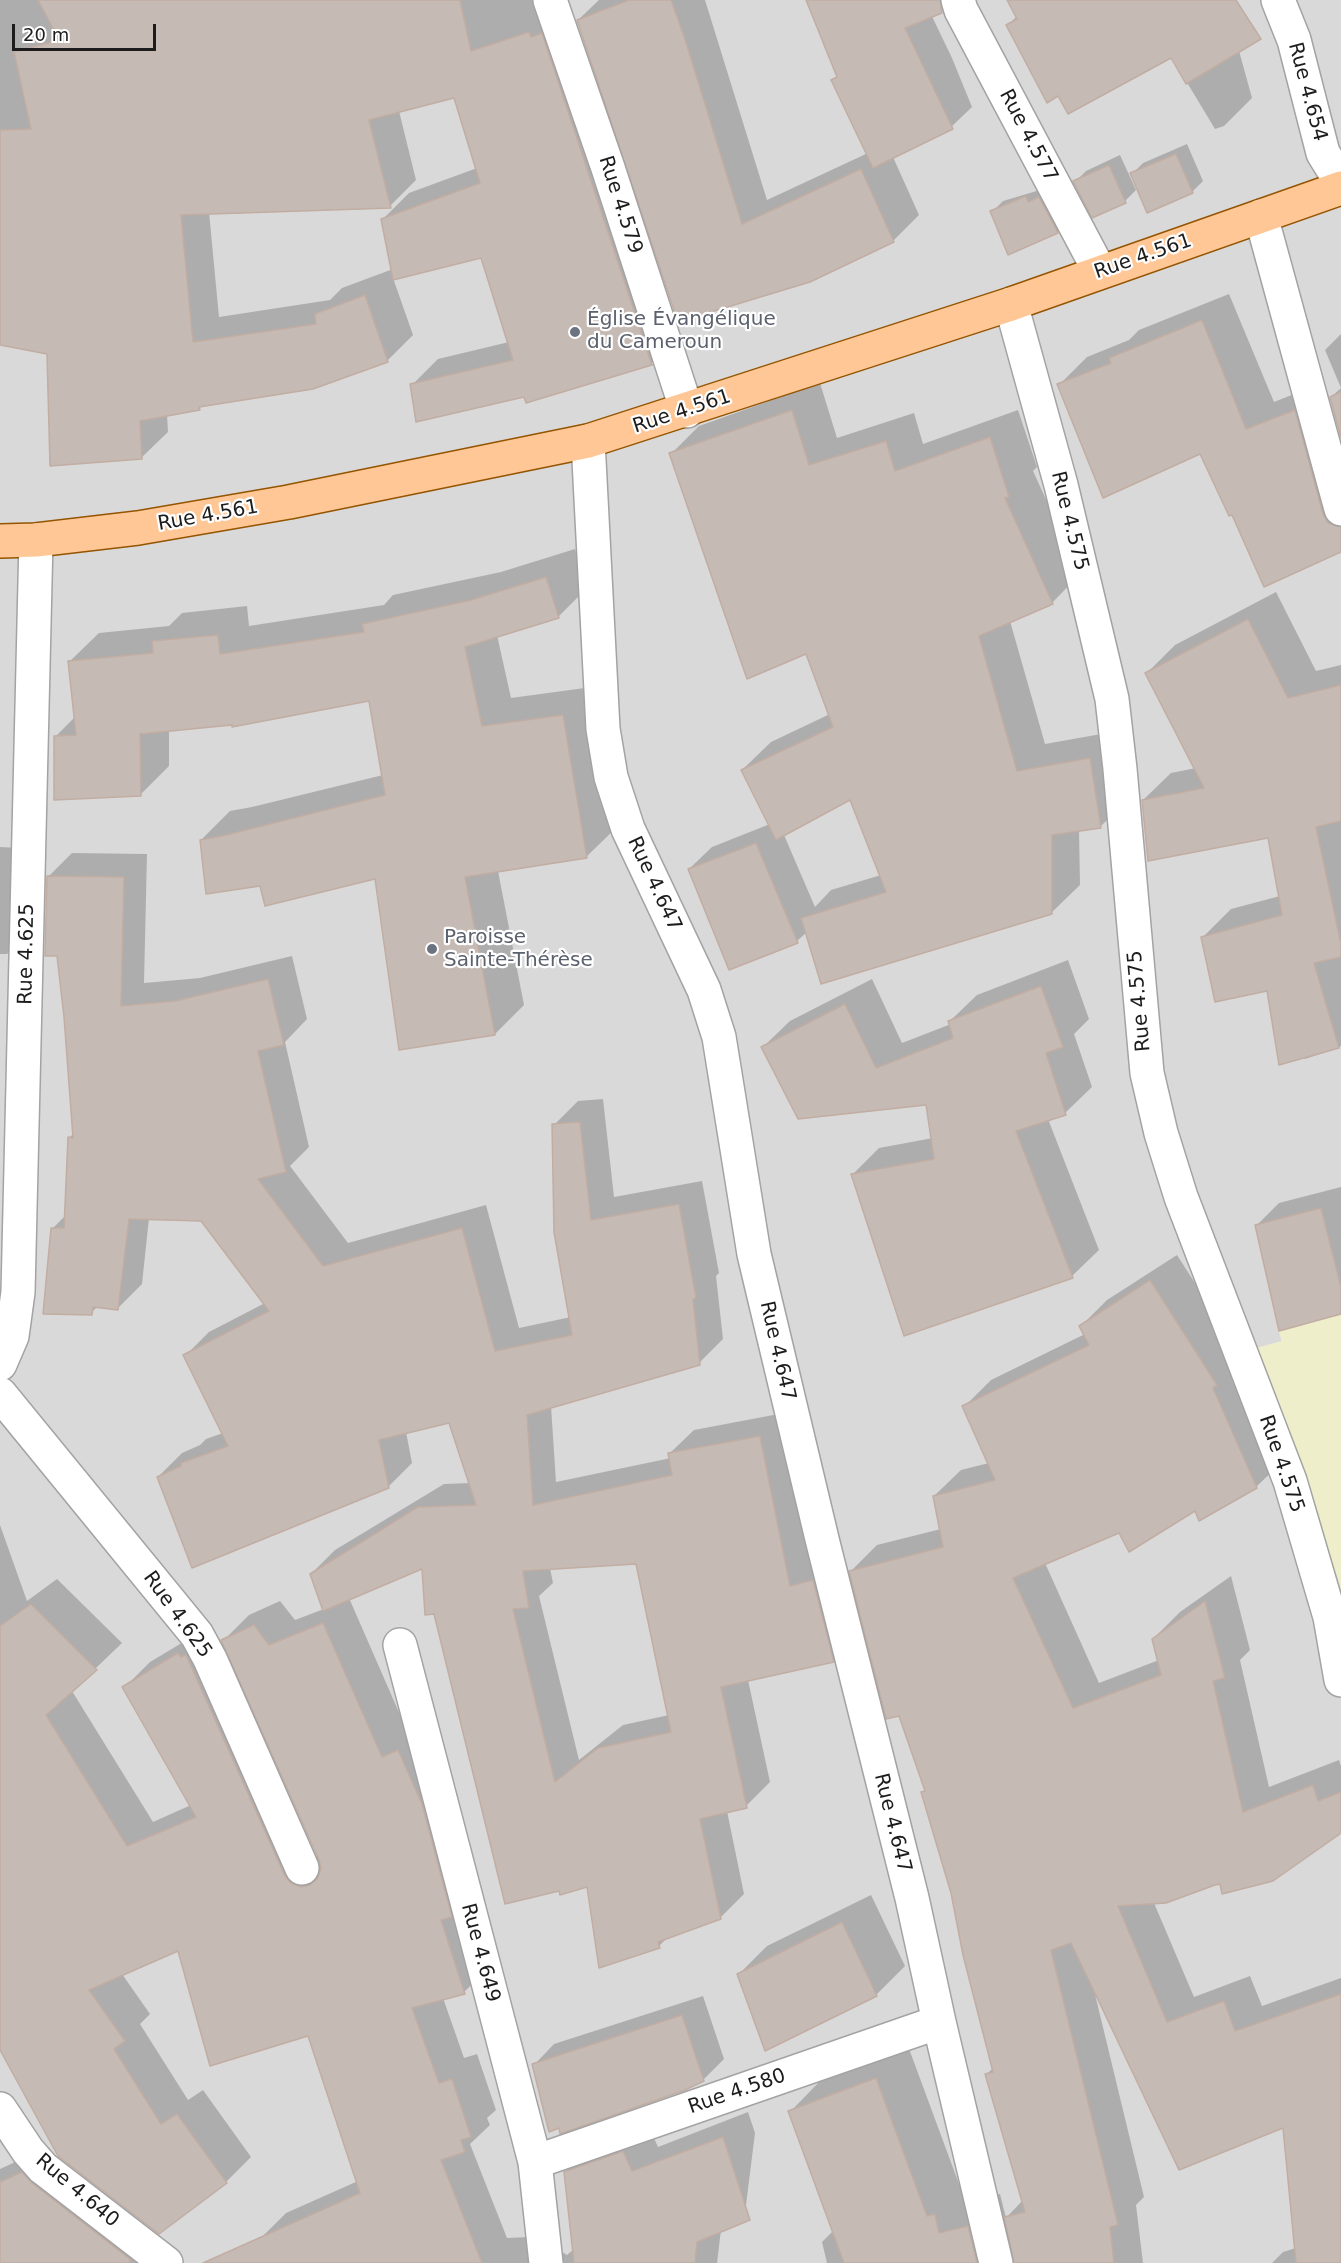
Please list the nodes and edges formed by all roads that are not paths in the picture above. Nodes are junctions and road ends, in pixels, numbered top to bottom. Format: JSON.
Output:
{"nodes":[{"id":1,"x":550,"y":0,"type":"edge"},
{"id":2,"x":958,"y":0,"type":"edge"},
{"id":3,"x":1278,"y":0,"type":"edge"},
{"id":4,"x":1341,"y":182,"type":"edge"},
{"id":5,"x":1341,"y":188,"type":"edge"},
{"id":6,"x":1261,"y":216,"type":"junction"},
{"id":7,"x":1100,"y":272,"type":"junction"},
{"id":8,"x":1011,"y":304,"type":"junction"},
{"id":9,"x":687,"y":411,"type":"junction"},
{"id":10,"x":588,"y":441,"type":"junction"},
{"id":11,"x":1341,"y":509,"type":"edge"},
{"id":12,"x":36,"y":540,"type":"junction"},
{"id":13,"x":0,"y":541,"type":"edge"},
{"id":14,"x":0,"y":1364,"type":"edge"},
{"id":15,"x":0,"y":1394,"type":"edge"},
{"id":16,"x":400,"y":1645,"type":"dead end"},
{"id":17,"x":1341,"y":1680,"type":"edge"},
{"id":18,"x":302,"y":1868,"type":"dead end"},
{"id":19,"x":939,"y":2022,"type":"junction"},
{"id":20,"x":0,"y":2109,"type":"edge"},
{"id":21,"x":535,"y":2162,"type":"junction"},
{"id":22,"x":166,"y":2263,"type":"edge"},
{"id":23,"x":546,"y":2263,"type":"edge"},
{"id":24,"x":996,"y":2263,"type":"edge"}],
"edges":[{"from":1,"to":9,"type":"street","name":"Rue 4.579"},
{"from":2,"to":7,"type":"street","name":"Rue 4.577"},
{"from":3,"to":4,"type":"street","name":"Rue 4.654"},
{"from":5,"to":6,"type":"main road","name":"Rue 4.561"},
{"from":6,"to":7,"type":"main road","name":"Rue 4.561"},
{"from":6,"to":11,"type":"street"},
{"from":7,"to":8,"type":"main road","name":"Rue 4.561"},
{"from":8,"to":9,"type":"main road","name":"Rue 4.561"},
{"from":8,"to":17,"type":"street","name":"Rue 4.575"},
{"from":9,"to":10,"type":"main road","name":"Rue 4.561"},
{"from":10,"to":12,"type":"main road","name":"Rue 4.561"},
{"from":10,"to":19,"type":"street","name":"Rue 4.647"},
{"from":12,"to":13,"type":"main road","name":"Rue 4.561"},
{"from":12,"to":14,"type":"street","name":"Rue 4.625"},
{"from":15,"to":18,"type":"street","name":"Rue 4.625"},
{"from":16,"to":21,"type":"street","name":"Rue 4.649"},
{"from":19,"to":21,"type":"street","name":"Rue 4.580"},
{"from":19,"to":24,"type":"street","name":"Rue 4.647"},
{"from":20,"to":22,"type":"street","name":"Rue 4.640"},
{"from":21,"to":23,"type":"street","name":"Rue 4.649"}]}
